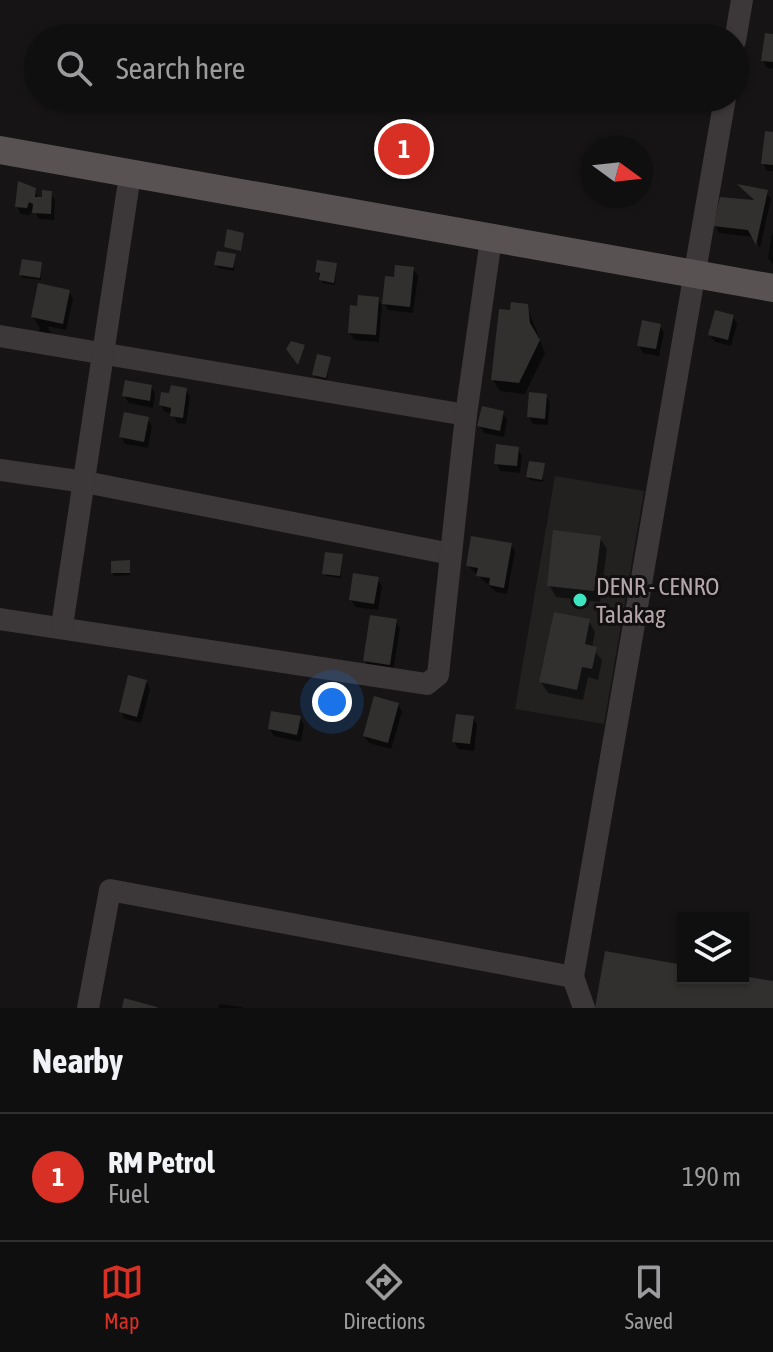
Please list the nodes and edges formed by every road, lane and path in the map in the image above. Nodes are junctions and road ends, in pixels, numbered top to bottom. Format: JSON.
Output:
{"nodes":[{"id":1,"x":742,"y":0,"type":"edge"},
{"id":2,"x":738,"y":24,"type":"edge"},
{"id":3,"x":723,"y":112,"type":"edge"},
{"id":4,"x":0,"y":150,"type":"edge"},
{"id":5,"x":130,"y":175,"type":"junction"},
{"id":6,"x":491,"y":239,"type":"junction"},
{"id":7,"x":696,"y":273,"type":"junction"},
{"id":8,"x":773,"y":288,"type":"edge"},
{"id":9,"x":0,"y":336,"type":"edge"},
{"id":10,"x":103,"y":354,"type":"junction"},
{"id":11,"x":466,"y":415,"type":"junction"},
{"id":12,"x":0,"y":470,"type":"edge"},
{"id":13,"x":85,"y":482,"type":"junction"},
{"id":14,"x":451,"y":554,"type":"junction"},
{"id":15,"x":0,"y":619,"type":"edge"},
{"id":16,"x":62,"y":626,"type":"junction"},
{"id":17,"x":573,"y":977,"type":"junction"},
{"id":18,"x":88,"y":1008,"type":"edge"},
{"id":19,"x":584,"y":1008,"type":"edge"}],
"edges":[{"from":1,"to":2,"type":"street"},
{"from":3,"to":7,"type":"street"},
{"from":4,"to":5,"type":"main road"},
{"from":5,"to":6,"type":"main road"},
{"from":5,"to":10,"type":"street"},
{"from":6,"to":7,"type":"main road"},
{"from":6,"to":11,"type":"street"},
{"from":7,"to":8,"type":"main road"},
{"from":7,"to":17,"type":"street"},
{"from":9,"to":10,"type":"street"},
{"from":10,"to":11,"type":"street"},
{"from":10,"to":13,"type":"street"},
{"from":11,"to":14,"type":"street"},
{"from":12,"to":13,"type":"street"},
{"from":13,"to":14,"type":"street"},
{"from":13,"to":16,"type":"street"},
{"from":14,"to":16,"type":"street"},
{"from":15,"to":16,"type":"street"},
{"from":17,"to":18,"type":"street"},
{"from":17,"to":19,"type":"street"}]}
